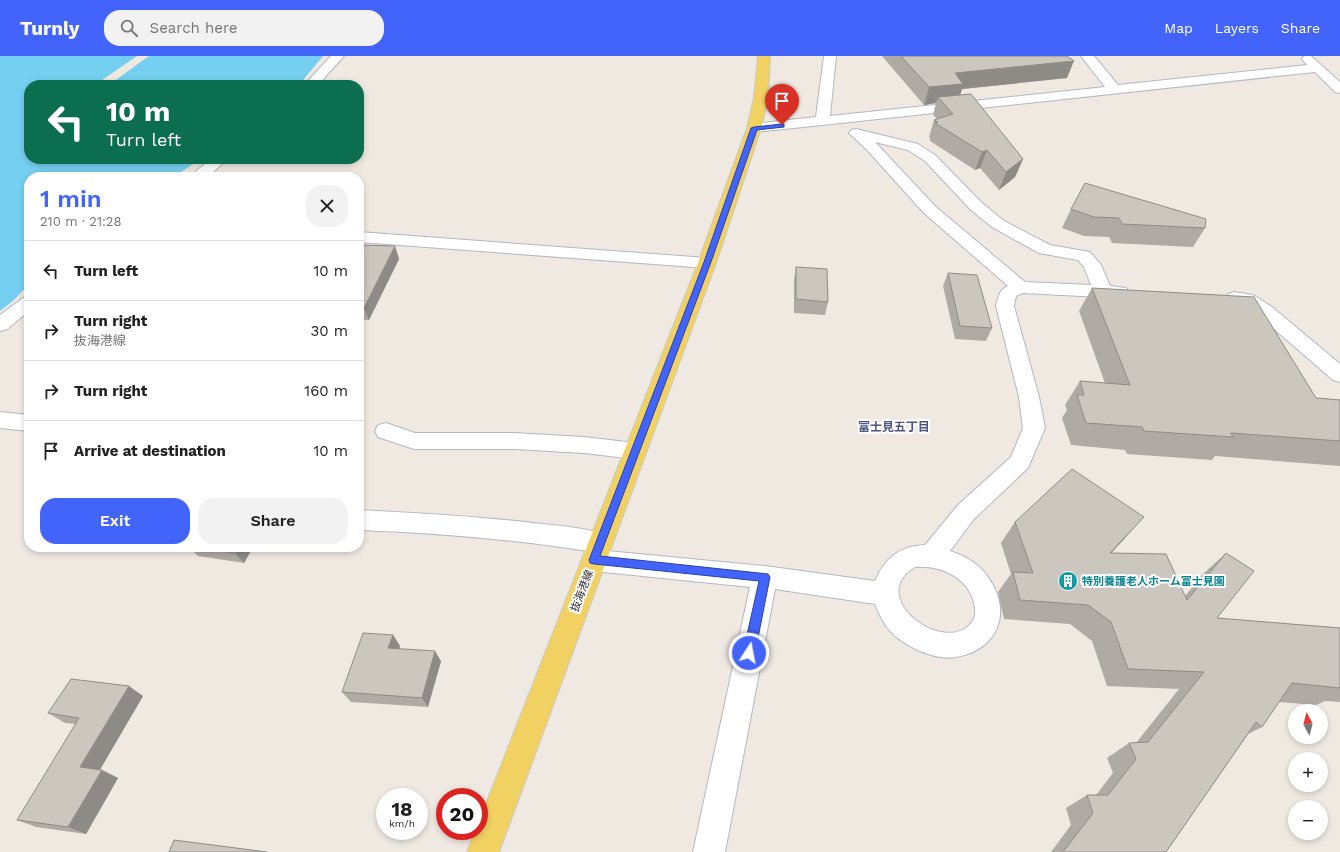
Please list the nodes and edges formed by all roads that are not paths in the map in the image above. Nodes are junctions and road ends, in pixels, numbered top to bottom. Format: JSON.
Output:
{"nodes":[{"id":1,"x":338,"y":56,"type":"edge"},
{"id":2,"x":764,"y":56,"type":"edge"},
{"id":3,"x":830,"y":56,"type":"edge"},
{"id":4,"x":1087,"y":56,"type":"edge"},
{"id":5,"x":1304,"y":56,"type":"edge"},
{"id":6,"x":1318,"y":68,"type":"junction"},
{"id":7,"x":316,"y":80,"type":"edge"},
{"id":8,"x":1340,"y":89,"type":"edge"},
{"id":9,"x":1115,"y":90,"type":"junction"},
{"id":10,"x":840,"y":119,"type":"junction"},
{"id":11,"x":822,"y":121,"type":"junction"},
{"id":12,"x":754,"y":128,"type":"junction"},
{"id":13,"x":856,"y":133,"type":"junction"},
{"id":14,"x":214,"y":164,"type":"edge"},
{"id":15,"x":204,"y":172,"type":"edge"},
{"id":16,"x":364,"y":237,"type":"edge"},
{"id":17,"x":707,"y":262,"type":"junction"},
{"id":18,"x":1020,"y":287,"type":"junction"},
{"id":19,"x":1104,"y":291,"type":"junction"},
{"id":20,"x":1135,"y":292,"type":"edge"},
{"id":21,"x":1215,"y":297,"type":"edge"},
{"id":22,"x":24,"y":306,"type":"edge"},
{"id":23,"x":0,"y":325,"type":"edge"},
{"id":24,"x":1340,"y":375,"type":"edge"},
{"id":25,"x":0,"y":420,"type":"edge"},
{"id":26,"x":24,"y":422,"type":"edge"},
{"id":27,"x":386,"y":431,"type":"dead end"},
{"id":28,"x":636,"y":451,"type":"junction"},
{"id":29,"x":364,"y":520,"type":"edge"},
{"id":30,"x":597,"y":552,"type":"junction"},
{"id":31,"x":931,"y":556,"type":"junction"},
{"id":32,"x":764,"y":577,"type":"junction"},
{"id":33,"x":886,"y":594,"type":"junction"},
{"id":34,"x":483,"y":852,"type":"edge"},
{"id":35,"x":709,"y":852,"type":"edge"}],
"edges":[{"from":1,"to":7,"type":"street"},
{"from":2,"to":12,"type":"main road","name":"抜海港線"},
{"from":3,"to":11,"type":"street"},
{"from":4,"to":9,"type":"street"},
{"from":5,"to":6,"type":"street"},
{"from":6,"to":8,"type":"street"},
{"from":6,"to":9,"type":"street"},
{"from":9,"to":10,"type":"street"},
{"from":10,"to":11,"type":"street"},
{"from":10,"to":13,"type":"street"},
{"from":11,"to":12,"type":"street"},
{"from":12,"to":17,"type":"main road","name":"抜海港線"},
{"from":13,"to":18,"type":"street"},
{"from":13,"to":19,"type":"street"},
{"from":14,"to":15,"type":"street"},
{"from":16,"to":17,"type":"street"},
{"from":17,"to":28,"type":"main road","name":"抜海港線"},
{"from":18,"to":19,"type":"street"},
{"from":18,"to":31,"type":"street"},
{"from":19,"to":20,"type":"street"},
{"from":21,"to":24,"type":"street"},
{"from":22,"to":23,"type":"street"},
{"from":25,"to":26,"type":"street"},
{"from":27,"to":28,"type":"street"},
{"from":28,"to":30,"type":"main road","name":"抜海港線"},
{"from":29,"to":30,"type":"street"},
{"from":30,"to":32,"type":"street"},
{"from":30,"to":34,"type":"main road","name":"抜海港線"},
{"from":31,"to":33,"type":"street"},
{"from":31,"to":33,"type":"street"},
{"from":32,"to":33,"type":"street"},
{"from":32,"to":35,"type":"street"}]}
